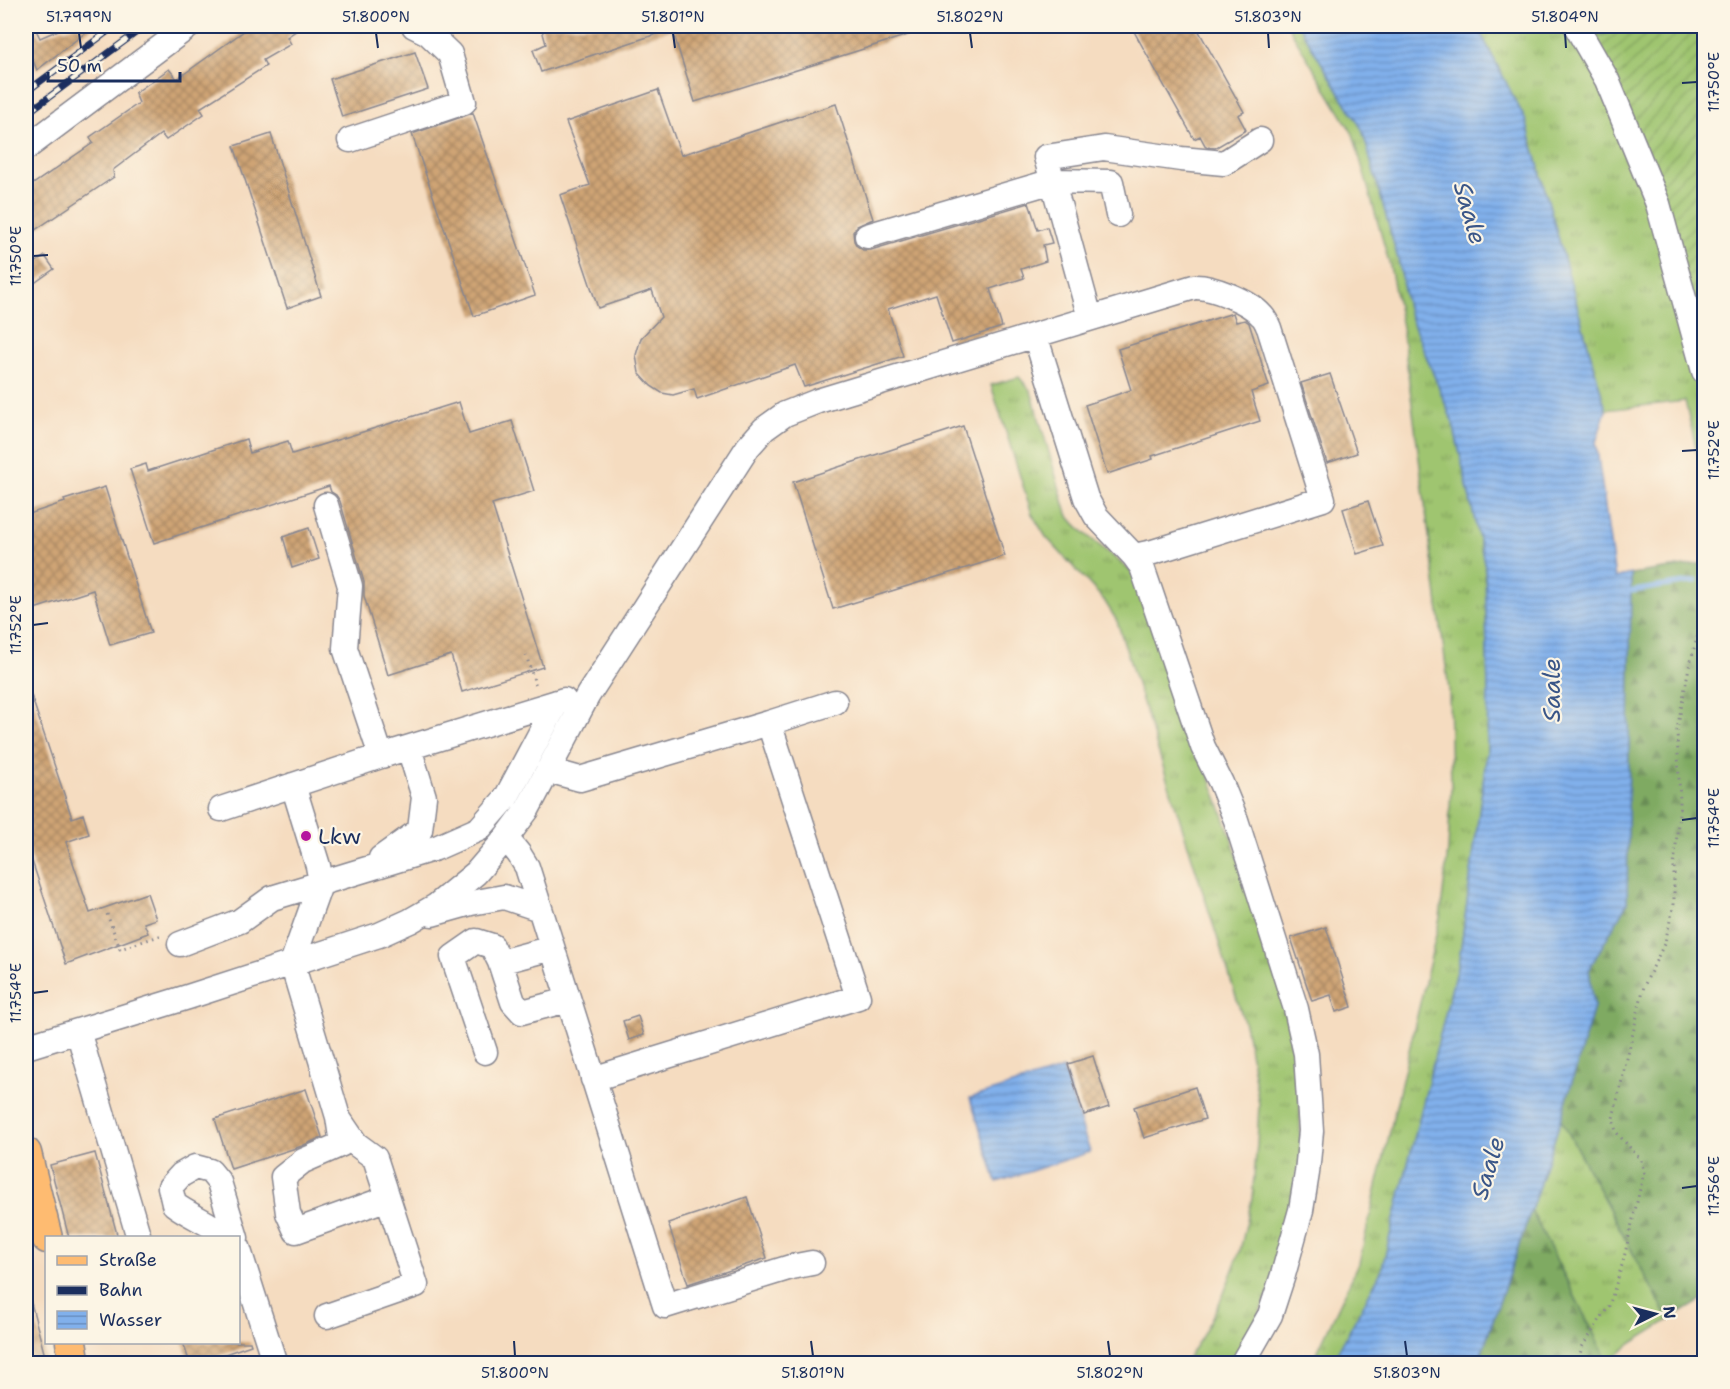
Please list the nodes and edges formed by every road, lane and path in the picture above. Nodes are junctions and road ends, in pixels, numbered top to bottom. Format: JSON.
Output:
{"nodes":[{"id":1,"x":189,"y":26,"type":"edge"},
{"id":2,"x":414,"y":26,"type":"edge"},
{"id":3,"x":1575,"y":26,"type":"edge"},
{"id":4,"x":350,"y":140,"type":"dead end"},
{"id":5,"x":1260,"y":140,"type":"dead end"},
{"id":6,"x":26,"y":148,"type":"edge"},
{"id":7,"x":1053,"y":181,"type":"junction"},
{"id":8,"x":1118,"y":214,"type":"dead end"},
{"id":9,"x":867,"y":236,"type":"dead end"},
{"id":10,"x":1090,"y":318,"type":"junction"},
{"id":11,"x":1035,"y":335,"type":"junction"},
{"id":12,"x":1704,"y":371,"type":"edge"},
{"id":13,"x":326,"y":505,"type":"dead end"},
{"id":14,"x":1134,"y":556,"type":"junction"},
{"id":15,"x":1704,"y":613,"type":"edge"},
{"id":16,"x":526,"y":655,"type":"dead end"},
{"id":17,"x":588,"y":695,"type":"junction"},
{"id":18,"x":835,"y":702,"type":"dead end"},
{"id":19,"x":549,"y":704,"type":"junction"},
{"id":20,"x":769,"y":723,"type":"junction"},
{"id":21,"x":409,"y":748,"type":"junction"},
{"id":22,"x":381,"y":756,"type":"junction"},
{"id":23,"x":548,"y":770,"type":"junction"},
{"id":24,"x":293,"y":785,"type":"junction"},
{"id":25,"x":221,"y":809,"type":"dead end"},
{"id":26,"x":507,"y":838,"type":"junction"},
{"id":27,"x":362,"y":872,"type":"junction"},
{"id":28,"x":321,"y":882,"type":"junction"},
{"id":29,"x":540,"y":909,"type":"junction"},
{"id":30,"x":107,"y":914,"type":"dead end"},
{"id":31,"x":410,"y":921,"type":"junction"},
{"id":32,"x":172,"y":939,"type":"joint"},
{"id":33,"x":552,"y":948,"type":"junction"},
{"id":34,"x":500,"y":962,"type":"junction"},
{"id":35,"x":292,"y":963,"type":"junction"},
{"id":36,"x":568,"y":1000,"type":"junction"},
{"id":37,"x":78,"y":1031,"type":"junction"},
{"id":38,"x":26,"y":1047,"type":"edge"},
{"id":39,"x":485,"y":1052,"type":"dead end"},
{"id":40,"x":593,"y":1078,"type":"junction"},
{"id":41,"x":338,"y":1117,"type":"junction"},
{"id":42,"x":26,"y":1154,"type":"edge"},
{"id":43,"x":388,"y":1198,"type":"junction"},
{"id":44,"x":46,"y":1236,"type":"edge"},
{"id":45,"x":139,"y":1236,"type":"edge"},
{"id":46,"x":225,"y":1236,"type":"edge"},
{"id":47,"x":235,"y":1236,"type":"edge"},
{"id":48,"x":240,"y":1250,"type":"edge"},
{"id":49,"x":812,"y":1263,"type":"dead end"},
{"id":50,"x":327,"y":1316,"type":"dead end"},
{"id":51,"x":71,"y":1344,"type":"edge"},
{"id":52,"x":75,"y":1364,"type":"edge"},
{"id":53,"x":275,"y":1364,"type":"edge"},
{"id":54,"x":1242,"y":1364,"type":"edge"},
{"id":55,"x":1577,"y":1364,"type":"edge"}],
"edges":[{"from":1,"to":6,"type":"street"},
{"from":2,"to":4,"type":"street"},
{"from":3,"to":12,"type":"street"},
{"from":5,"to":7,"type":"street"},
{"from":7,"to":8,"type":"street"},
{"from":7,"to":9,"type":"street"},
{"from":7,"to":10,"type":"street"},
{"from":10,"to":11,"type":"street"},
{"from":10,"to":14,"type":"street"},
{"from":11,"to":14,"type":"street"},
{"from":11,"to":17,"type":"street"},
{"from":13,"to":22,"type":"street"},
{"from":14,"to":54,"type":"street"},
{"from":15,"to":55,"type":"path"},
{"from":16,"to":19,"type":"path"},
{"from":17,"to":19,"type":"street"},
{"from":17,"to":23,"type":"street"},
{"from":18,"to":20,"type":"street"},
{"from":19,"to":21,"type":"street"},
{"from":19,"to":27,"type":"street"},
{"from":20,"to":23,"type":"street"},
{"from":20,"to":40,"type":"street"},
{"from":21,"to":22,"type":"street"},
{"from":21,"to":27,"type":"street"},
{"from":22,"to":24,"type":"street"},
{"from":23,"to":26,"type":"street"},
{"from":24,"to":25,"type":"street"},
{"from":24,"to":28,"type":"street"},
{"from":26,"to":29,"type":"street"},
{"from":26,"to":31,"type":"street"},
{"from":27,"to":28,"type":"street"},
{"from":28,"to":32,"type":"street"},
{"from":28,"to":35,"type":"street"},
{"from":29,"to":31,"type":"street"},
{"from":29,"to":33,"type":"street"},
{"from":30,"to":32,"type":"path"},
{"from":31,"to":35,"type":"street"},
{"from":33,"to":34,"type":"street"},
{"from":33,"to":36,"type":"street"},
{"from":34,"to":36,"type":"street"},
{"from":34,"to":39,"type":"street"},
{"from":35,"to":37,"type":"street"},
{"from":35,"to":41,"type":"street"},
{"from":36,"to":40,"type":"street"},
{"from":37,"to":38,"type":"street"},
{"from":37,"to":45,"type":"street"},
{"from":40,"to":49,"type":"street"},
{"from":41,"to":43,"type":"street"},
{"from":41,"to":43,"type":"street"},
{"from":42,"to":44,"type":"main road"},
{"from":43,"to":50,"type":"street"},
{"from":46,"to":47,"type":"street"},
{"from":48,"to":53,"type":"street"},
{"from":51,"to":52,"type":"main road"}]}
